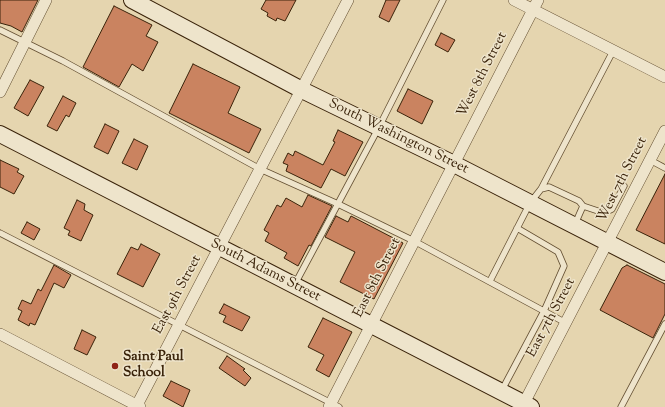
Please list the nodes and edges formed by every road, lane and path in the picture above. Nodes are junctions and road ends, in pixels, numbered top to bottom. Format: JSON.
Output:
{"nodes":[{"id":1,"x":46,"y":0,"type":"edge"},
{"id":2,"x":132,"y":0,"type":"edge"},
{"id":3,"x":348,"y":0,"type":"edge"},
{"id":4,"x":443,"y":0,"type":"edge"},
{"id":5,"x":514,"y":0,"type":"edge"},
{"id":6,"x":538,"y":0,"type":"edge"},
{"id":7,"x":533,"y":10,"type":"junction"},
{"id":8,"x":0,"y":30,"type":"edge"},
{"id":9,"x":25,"y":42,"type":"junction"},
{"id":10,"x":613,"y":51,"type":"junction"},
{"id":11,"x":665,"y":77,"type":"edge"},
{"id":12,"x":302,"y":90,"type":"junction"},
{"id":13,"x":0,"y":92,"type":"edge"},
{"id":14,"x":379,"y":127,"type":"junction"},
{"id":15,"x":665,"y":131,"type":"edge"},
{"id":16,"x":0,"y":134,"type":"edge"},
{"id":17,"x":650,"y":160,"type":"junction"},
{"id":18,"x":454,"y":164,"type":"junction"},
{"id":19,"x":665,"y":168,"type":"edge"},
{"id":20,"x":260,"y":170,"type":"junction"},
{"id":21,"x":624,"y":186,"type":"dead end"},
{"id":22,"x":541,"y":189,"type":"junction"},
{"id":23,"x":530,"y":203,"type":"junction"},
{"id":24,"x":338,"y":204,"type":"junction"},
{"id":25,"x":583,"y":206,"type":"junction"},
{"id":26,"x":574,"y":226,"type":"junction"},
{"id":27,"x":517,"y":228,"type":"junction"},
{"id":28,"x":0,"y":233,"type":"edge"},
{"id":29,"x":414,"y":240,"type":"junction"},
{"id":30,"x":608,"y":243,"type":"junction"},
{"id":31,"x":220,"y":248,"type":"junction"},
{"id":32,"x":665,"y":272,"type":"edge"},
{"id":33,"x":490,"y":282,"type":"junction"},
{"id":34,"x":294,"y":286,"type":"junction"},
{"id":35,"x":544,"y":311,"type":"junction"},
{"id":36,"x":566,"y":322,"type":"junction"},
{"id":37,"x":665,"y":324,"type":"edge"},
{"id":38,"x":371,"y":325,"type":"junction"},
{"id":39,"x":179,"y":326,"type":"junction"},
{"id":40,"x":0,"y":334,"type":"edge"},
{"id":41,"x":501,"y":392,"type":"junction"},
{"id":42,"x":333,"y":405,"type":"edge"},
{"id":43,"x":137,"y":406,"type":"edge"},
{"id":44,"x":526,"y":406,"type":"edge"},
{"id":45,"x":621,"y":407,"type":"edge"}],
"edges":[{"from":1,"to":9,"type":"street"},
{"from":2,"to":12,"type":"main road","name":"South Washington Street"},
{"from":3,"to":12,"type":"street","name":"East 9th Street"},
{"from":4,"to":14,"type":"lane"},
{"from":5,"to":7,"type":"street"},
{"from":6,"to":7,"type":"street","name":"West 8th Street"},
{"from":7,"to":10,"type":"street"},
{"from":7,"to":18,"type":"street","name":"West 8th Street"},
{"from":8,"to":9,"type":"lane"},
{"from":9,"to":13,"type":"street"},
{"from":9,"to":20,"type":"lane"},
{"from":10,"to":11,"type":"street"},
{"from":10,"to":22,"type":"lane"},
{"from":12,"to":14,"type":"main road","name":"South Washington Street"},
{"from":12,"to":20,"type":"street","name":"East 9th Street"},
{"from":14,"to":18,"type":"main road","name":"South Washington Street"},
{"from":14,"to":24,"type":"lane"},
{"from":15,"to":17,"type":"street","name":"West 7th Street"},
{"from":16,"to":31,"type":"main road","name":"South Adams Street"},
{"from":17,"to":19,"type":"lane"},
{"from":17,"to":30,"type":"street","name":"West 7th Street"},
{"from":18,"to":23,"type":"main road","name":"South Washington Street"},
{"from":18,"to":29,"type":"street","name":"East 8th Street"},
{"from":20,"to":24,"type":"lane"},
{"from":20,"to":31,"type":"street","name":"East 9th Street"},
{"from":21,"to":25,"type":"lane"},
{"from":22,"to":23,"type":"lane"},
{"from":22,"to":25,"type":"lane"},
{"from":23,"to":26,"type":"main road","name":"South Washington Street"},
{"from":23,"to":27,"type":"lane"},
{"from":24,"to":29,"type":"lane"},
{"from":24,"to":34,"type":"lane"},
{"from":25,"to":26,"type":"lane"},
{"from":26,"to":30,"type":"main road","name":"South Washington Street"},
{"from":27,"to":33,"type":"lane"},
{"from":27,"to":35,"type":"lane"},
{"from":28,"to":39,"type":"lane"},
{"from":29,"to":33,"type":"lane"},
{"from":29,"to":38,"type":"street","name":"East 8th Street"},
{"from":30,"to":32,"type":"main road","name":"South Washington Street"},
{"from":30,"to":36,"type":"street","name":"East 7th Street"},
{"from":31,"to":34,"type":"main road","name":"South Adams Street"},
{"from":31,"to":39,"type":"street","name":"East 9th Street"},
{"from":33,"to":35,"type":"lane"},
{"from":34,"to":38,"type":"main road","name":"South Adams Street"},
{"from":35,"to":36,"type":"lane"},
{"from":35,"to":41,"type":"lane"},
{"from":36,"to":44,"type":"street","name":"East 7th Street"},
{"from":37,"to":45,"type":"lane"},
{"from":38,"to":41,"type":"main road","name":"South Adams Street"},
{"from":38,"to":42,"type":"street","name":"East 8th Street"},
{"from":39,"to":42,"type":"lane"},
{"from":39,"to":43,"type":"street","name":"East 9th Street"},
{"from":40,"to":43,"type":"street"},
{"from":41,"to":44,"type":"main road","name":"South Adams Street"}]}
